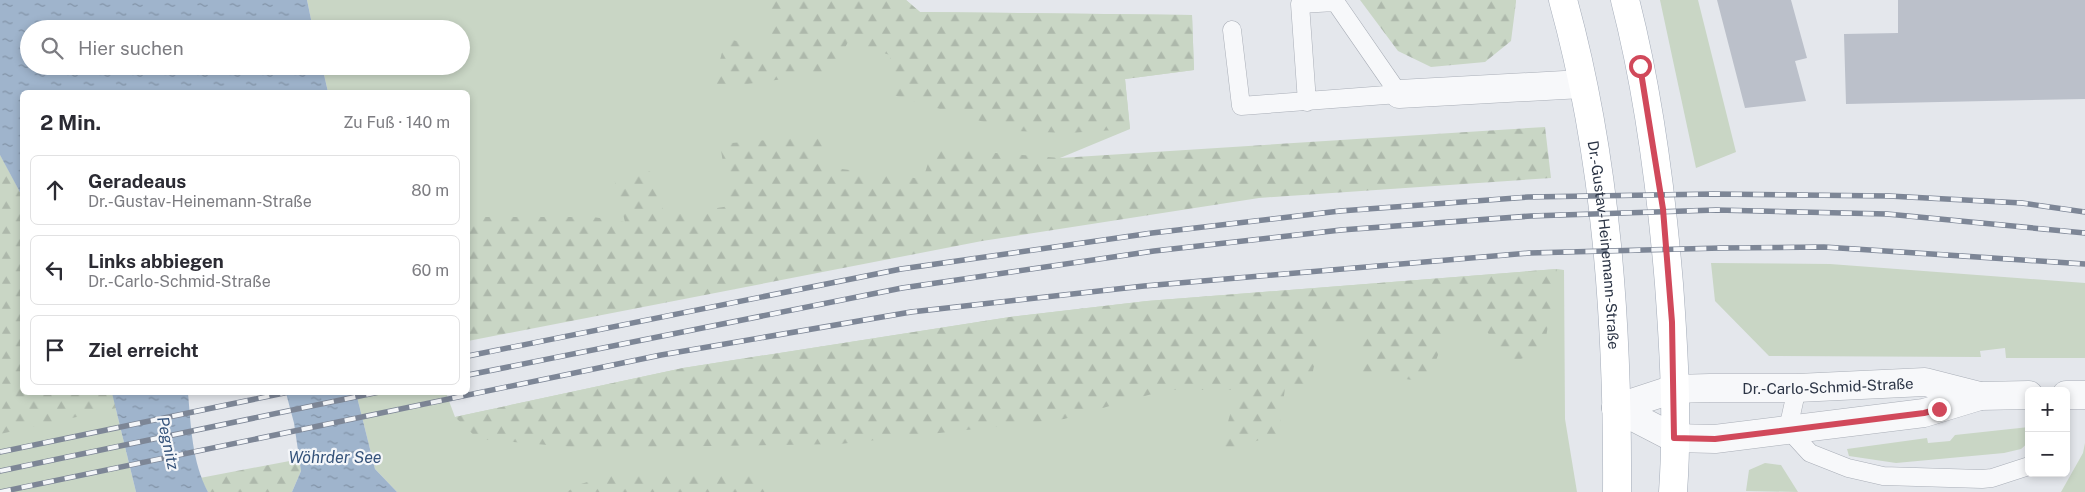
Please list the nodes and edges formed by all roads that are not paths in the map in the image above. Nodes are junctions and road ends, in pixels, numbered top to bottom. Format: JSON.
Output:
{"nodes":[{"id":1,"x":1563,"y":0,"type":"edge"},
{"id":2,"x":1625,"y":0,"type":"edge"},
{"id":3,"x":1335,"y":1,"type":"edge"},
{"id":4,"x":1232,"y":30,"type":"dead end"},
{"id":5,"x":1582,"y":84,"type":"junction"},
{"id":6,"x":1399,"y":94,"type":"junction"},
{"id":7,"x":1306,"y":102,"type":"junction"},
{"id":8,"x":1797,"y":388,"type":"junction"},
{"id":9,"x":1674,"y":389,"type":"junction"},
{"id":10,"x":2025,"y":395,"type":"edge"},
{"id":11,"x":2070,"y":395,"type":"edge"},
{"id":12,"x":2085,"y":395,"type":"edge"},
{"id":13,"x":1980,"y":396,"type":"junction"},
{"id":14,"x":1616,"y":408,"type":"junction"},
{"id":15,"x":1788,"y":429,"type":"junction"},
{"id":16,"x":1674,"y":438,"type":"junction"},
{"id":17,"x":2025,"y":467,"type":"edge"},
{"id":18,"x":1617,"y":492,"type":"edge"},
{"id":19,"x":1673,"y":492,"type":"edge"}],
"edges":[{"from":1,"to":5,"type":"main road","name":"Dr.-Gustav-Heinemann-Straße"},
{"from":2,"to":9,"type":"main road"},
{"from":3,"to":6,"type":"lane"},
{"from":3,"to":7,"type":"lane"},
{"from":4,"to":7,"type":"lane"},
{"from":5,"to":6,"type":"street"},
{"from":5,"to":14,"type":"main road","name":"Dr.-Gustav-Heinemann-Straße"},
{"from":6,"to":7,"type":"lane"},
{"from":8,"to":9,"type":"street","name":"Dr.-Carlo-Schmid-Straße"},
{"from":8,"to":13,"type":"street","name":"Dr.-Carlo-Schmid-Straße"},
{"from":8,"to":15,"type":"lane"},
{"from":9,"to":14,"type":"street","name":"Dr.-Carlo-Schmid-Straße"},
{"from":9,"to":16,"type":"main road"},
{"from":10,"to":13,"type":"street","name":"Dr.-Carlo-Schmid-Straße"},
{"from":11,"to":12,"type":"street"},
{"from":13,"to":15,"type":"street","name":"Dr.-Carlo-Schmid-Straße"},
{"from":14,"to":16,"type":"street","name":"Dr.-Carlo-Schmid-Straße"},
{"from":14,"to":18,"type":"main road","name":"Dr.-Gustav-Heinemann-Straße"},
{"from":15,"to":16,"type":"street","name":"Dr.-Carlo-Schmid-Straße"},
{"from":15,"to":17,"type":"lane"},
{"from":16,"to":19,"type":"main road"}]}
